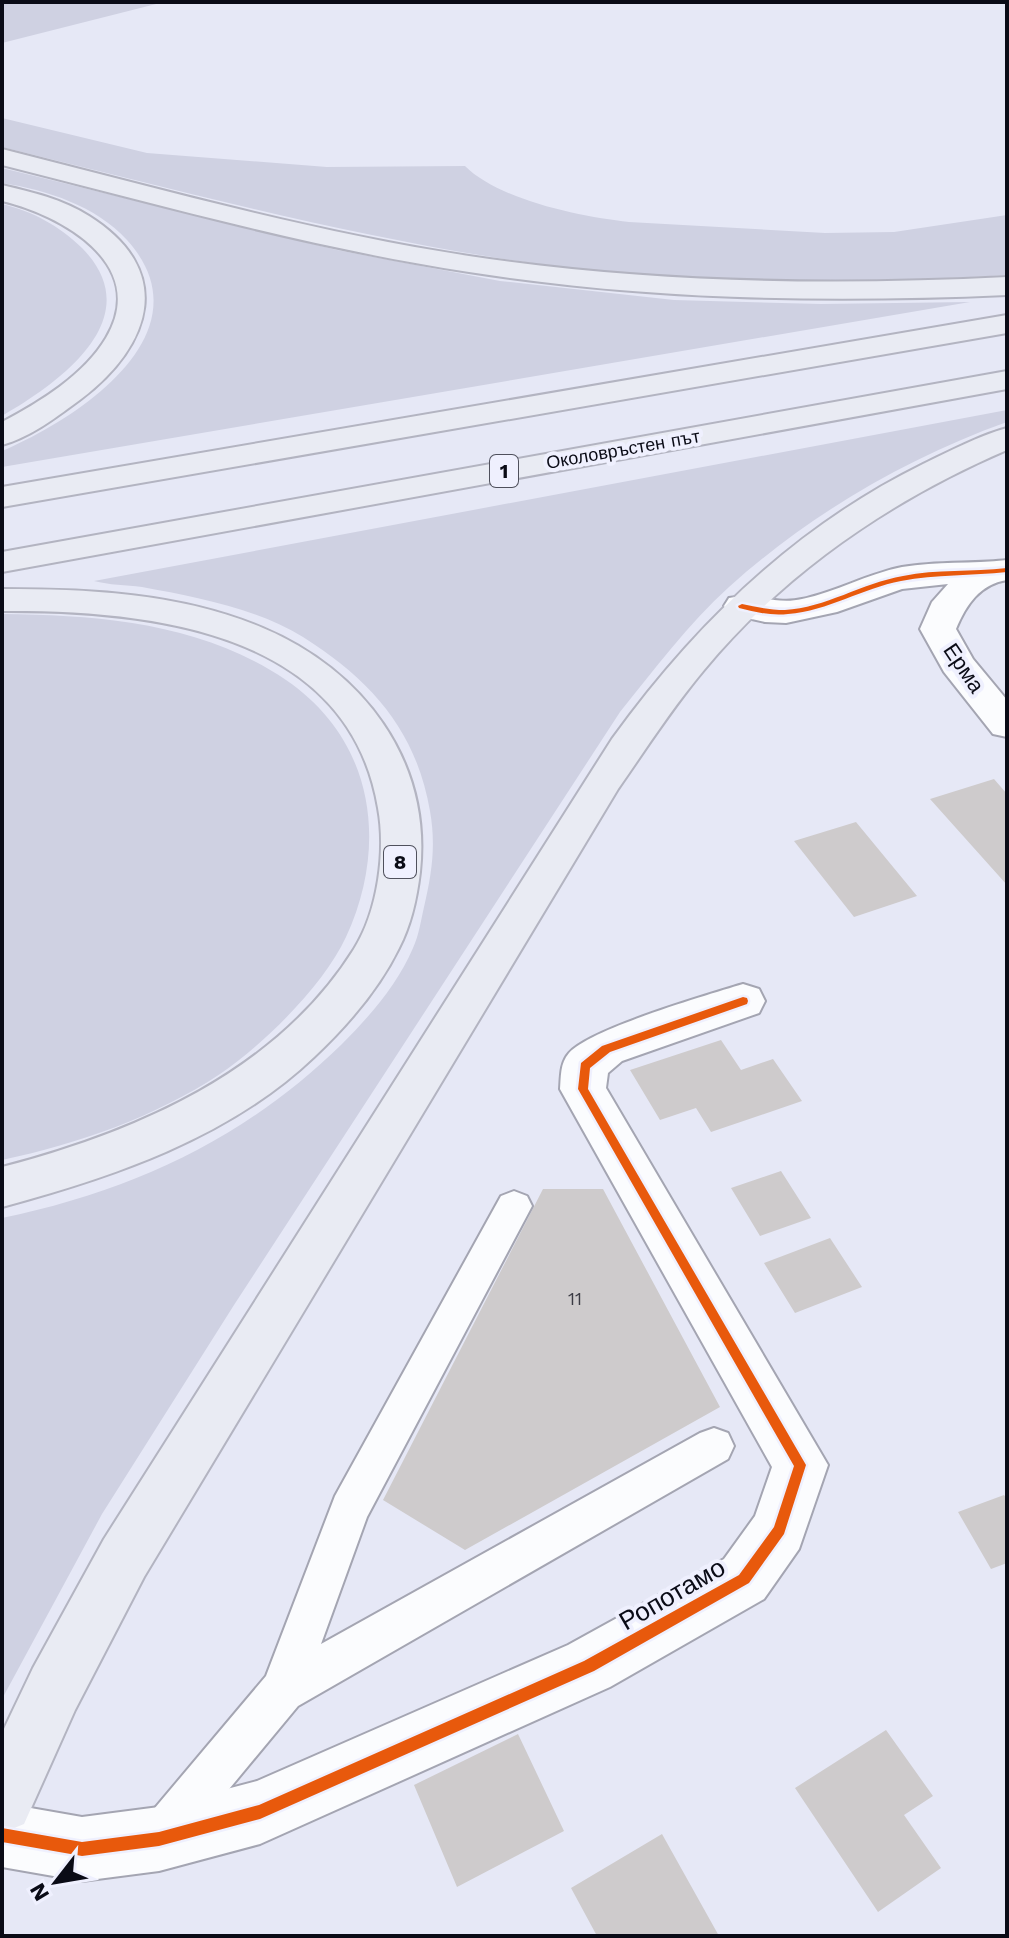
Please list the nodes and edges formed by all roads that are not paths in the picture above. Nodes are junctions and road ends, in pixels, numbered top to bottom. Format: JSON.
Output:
{"nodes":[{"id":1,"x":2,"y":157,"type":"edge"},
{"id":2,"x":2,"y":193,"type":"edge"},
{"id":3,"x":1007,"y":286,"type":"edge"},
{"id":4,"x":1007,"y":324,"type":"edge"},
{"id":5,"x":1007,"y":380,"type":"edge"},
{"id":6,"x":2,"y":435,"type":"edge"},
{"id":7,"x":1007,"y":438,"type":"edge"},
{"id":8,"x":2,"y":497,"type":"edge"},
{"id":9,"x":2,"y":562,"type":"edge"},
{"id":10,"x":994,"y":572,"type":"edge"},
{"id":11,"x":2,"y":600,"type":"edge"},
{"id":12,"x":742,"y":606,"type":"junction"},
{"id":13,"x":1007,"y":725,"type":"edge"},
{"id":14,"x":743,"y":1001,"type":"dead end"},
{"id":15,"x":2,"y":1187,"type":"edge"},
{"id":16,"x":514,"y":1206,"type":"dead end"},
{"id":17,"x":714,"y":1446,"type":"dead end"},
{"id":18,"x":282,"y":1690,"type":"junction"},
{"id":19,"x":2,"y":1802,"type":"edge"},
{"id":20,"x":2,"y":1835,"type":"edge"},
{"id":21,"x":159,"y":1839,"type":"junction"}],
"edges":[{"from":1,"to":3,"type":"highway"},
{"from":2,"to":6,"type":"highway"},
{"from":4,"to":8,"type":"highway"},
{"from":5,"to":9,"type":"highway","name":"Околовръстен път","number":"1"},
{"from":7,"to":12,"type":"highway"},
{"from":10,"to":12,"type":"street"},
{"from":10,"to":13,"type":"street","name":"Ерма"},
{"from":11,"to":15,"type":"highway","number":"8"},
{"from":12,"to":19,"type":"highway"},
{"from":14,"to":21,"type":"street","name":"Ропотамо"},
{"from":16,"to":18,"type":"lane"},
{"from":17,"to":18,"type":"lane"},
{"from":18,"to":21,"type":"lane"},
{"from":20,"to":21,"type":"street","name":"Ропотамо"}]}
